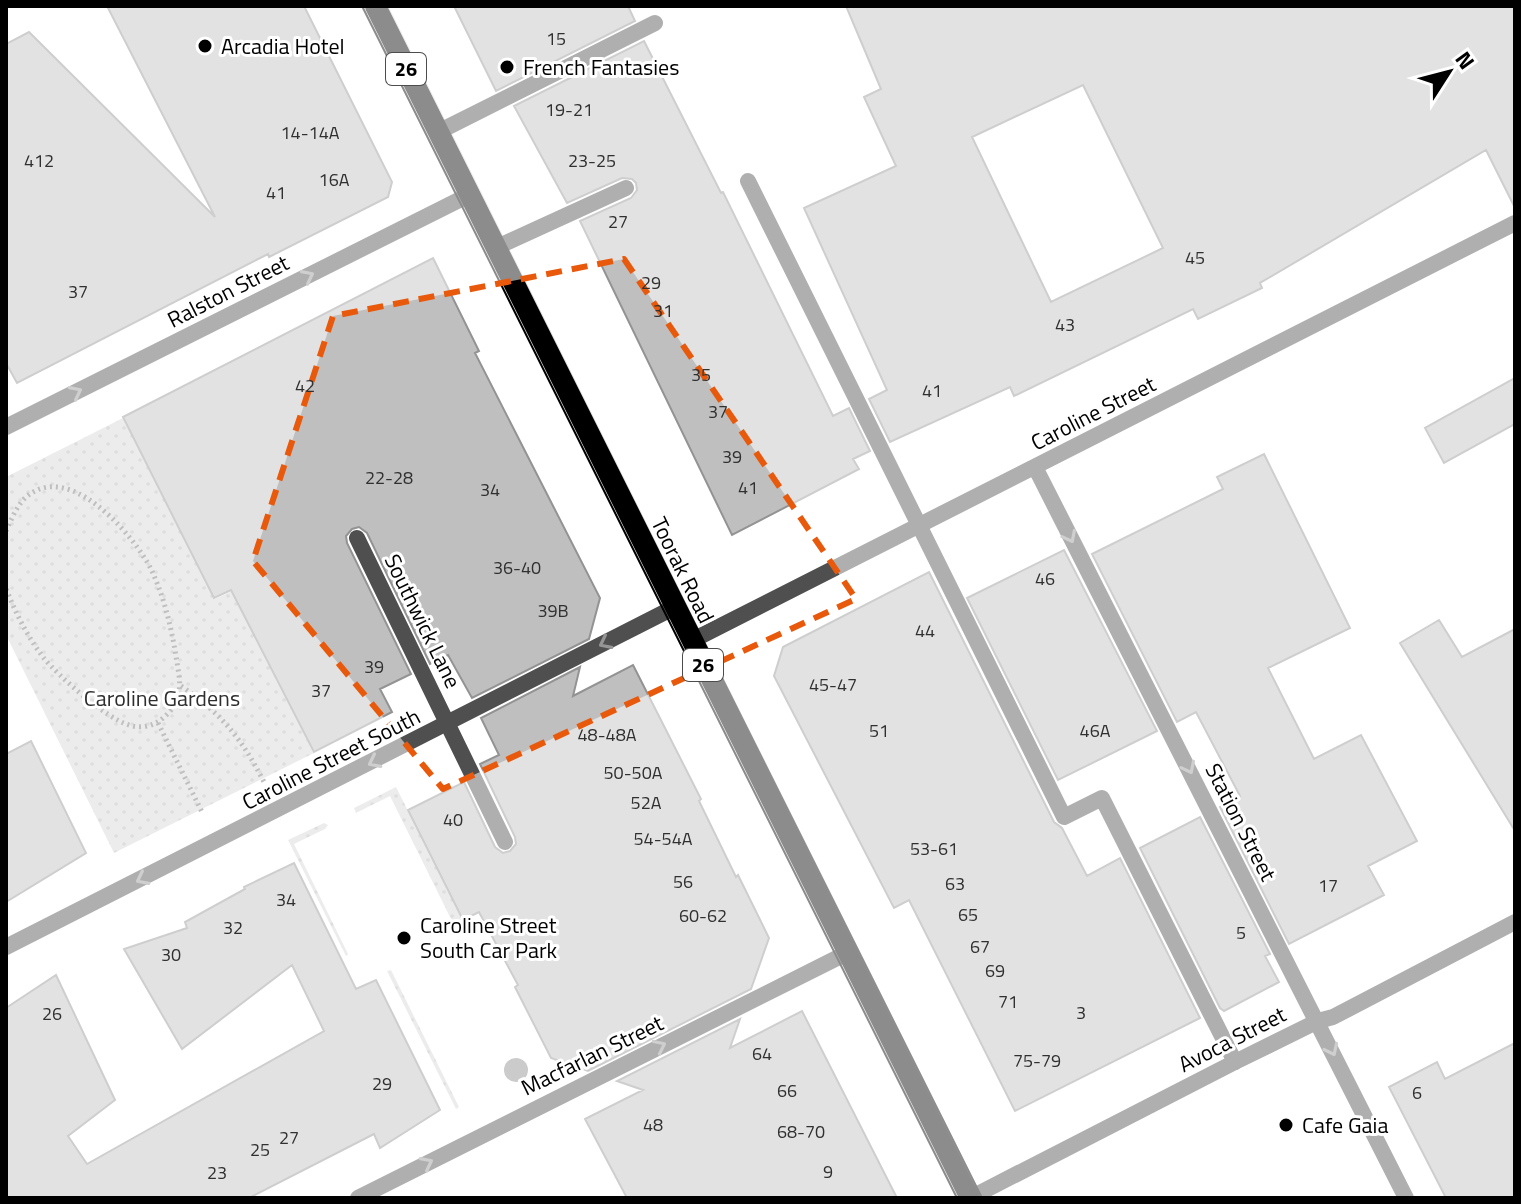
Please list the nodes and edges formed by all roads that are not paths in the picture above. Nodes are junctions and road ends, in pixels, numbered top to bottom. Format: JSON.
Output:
{"nodes":[{"id":1,"x":375,"y":6,"type":"edge"},
{"id":2,"x":655,"y":23,"type":"dead end"},
{"id":3,"x":438,"y":132,"type":"junction"},
{"id":4,"x":748,"y":181,"type":"dead end"},
{"id":5,"x":626,"y":188,"type":"dead end"},
{"id":6,"x":469,"y":195,"type":"junction"},
{"id":7,"x":1515,"y":223,"type":"edge"},
{"id":8,"x":495,"y":248,"type":"junction"},
{"id":9,"x":6,"y":427,"type":"edge"},
{"id":10,"x":1035,"y":467,"type":"junction"},
{"id":11,"x":920,"y":524,"type":"junction"},
{"id":12,"x":357,"y":538,"type":"dead end"},
{"id":13,"x":675,"y":607,"type":"junction"},
{"id":14,"x":691,"y":641,"type":"junction"},
{"id":15,"x":448,"y":724,"type":"junction"},
{"id":16,"x":505,"y":842,"type":"dead end"},
{"id":17,"x":1515,"y":922,"type":"edge"},
{"id":18,"x":6,"y":947,"type":"edge"},
{"id":19,"x":847,"y":953,"type":"junction"},
{"id":20,"x":1318,"y":1021,"type":"junction"},
{"id":21,"x":1235,"y":1062,"type":"junction"},
{"id":22,"x":358,"y":1198,"type":"edge"},
{"id":23,"x":970,"y":1198,"type":"edge"},
{"id":24,"x":1406,"y":1198,"type":"edge"}],
"edges":[{"from":1,"to":3,"type":"main road","name":"Toorak Road","number":"26"},
{"from":2,"to":3,"type":"street"},
{"from":3,"to":6,"type":"main road","name":"Toorak Road","number":"26"},
{"from":4,"to":11,"type":"street"},
{"from":5,"to":8,"type":"street"},
{"from":6,"to":8,"type":"main road","name":"Toorak Road","number":"26"},
{"from":9,"to":6,"type":"street","name":"Ralston Street","one_way":true},
{"from":7,"to":10,"type":"street","name":"Caroline Street"},
{"from":8,"to":13,"type":"main road","name":"Toorak Road","number":"26"},
{"from":10,"to":11,"type":"street","name":"Caroline Street"},
{"from":10,"to":20,"type":"street","name":"Station Street","one_way":true},
{"from":11,"to":14,"type":"street","name":"Caroline Street"},
{"from":11,"to":21,"type":"street"},
{"from":12,"to":15,"type":"street","name":"Southwick Lane"},
{"from":13,"to":14,"type":"main road","name":"Toorak Road","number":"26"},
{"from":13,"to":15,"type":"street","name":"Caroline Street South","one_way":true},
{"from":14,"to":19,"type":"main road","name":"Toorak Road","number":"26"},
{"from":15,"to":16,"type":"street","name":"Southwick Lane"},
{"from":15,"to":18,"type":"street","name":"Caroline Street South","one_way":true},
{"from":17,"to":20,"type":"street","name":"Avoca Street"},
{"from":22,"to":19,"type":"street","name":"Macfarlan Street","one_way":true},
{"from":19,"to":23,"type":"main road","name":"Toorak Road","number":"26"},
{"from":20,"to":21,"type":"street","name":"Avoca Street"},
{"from":20,"to":24,"type":"street","name":"Station Street","one_way":true},
{"from":21,"to":23,"type":"street","name":"Avoca Street"}]}
